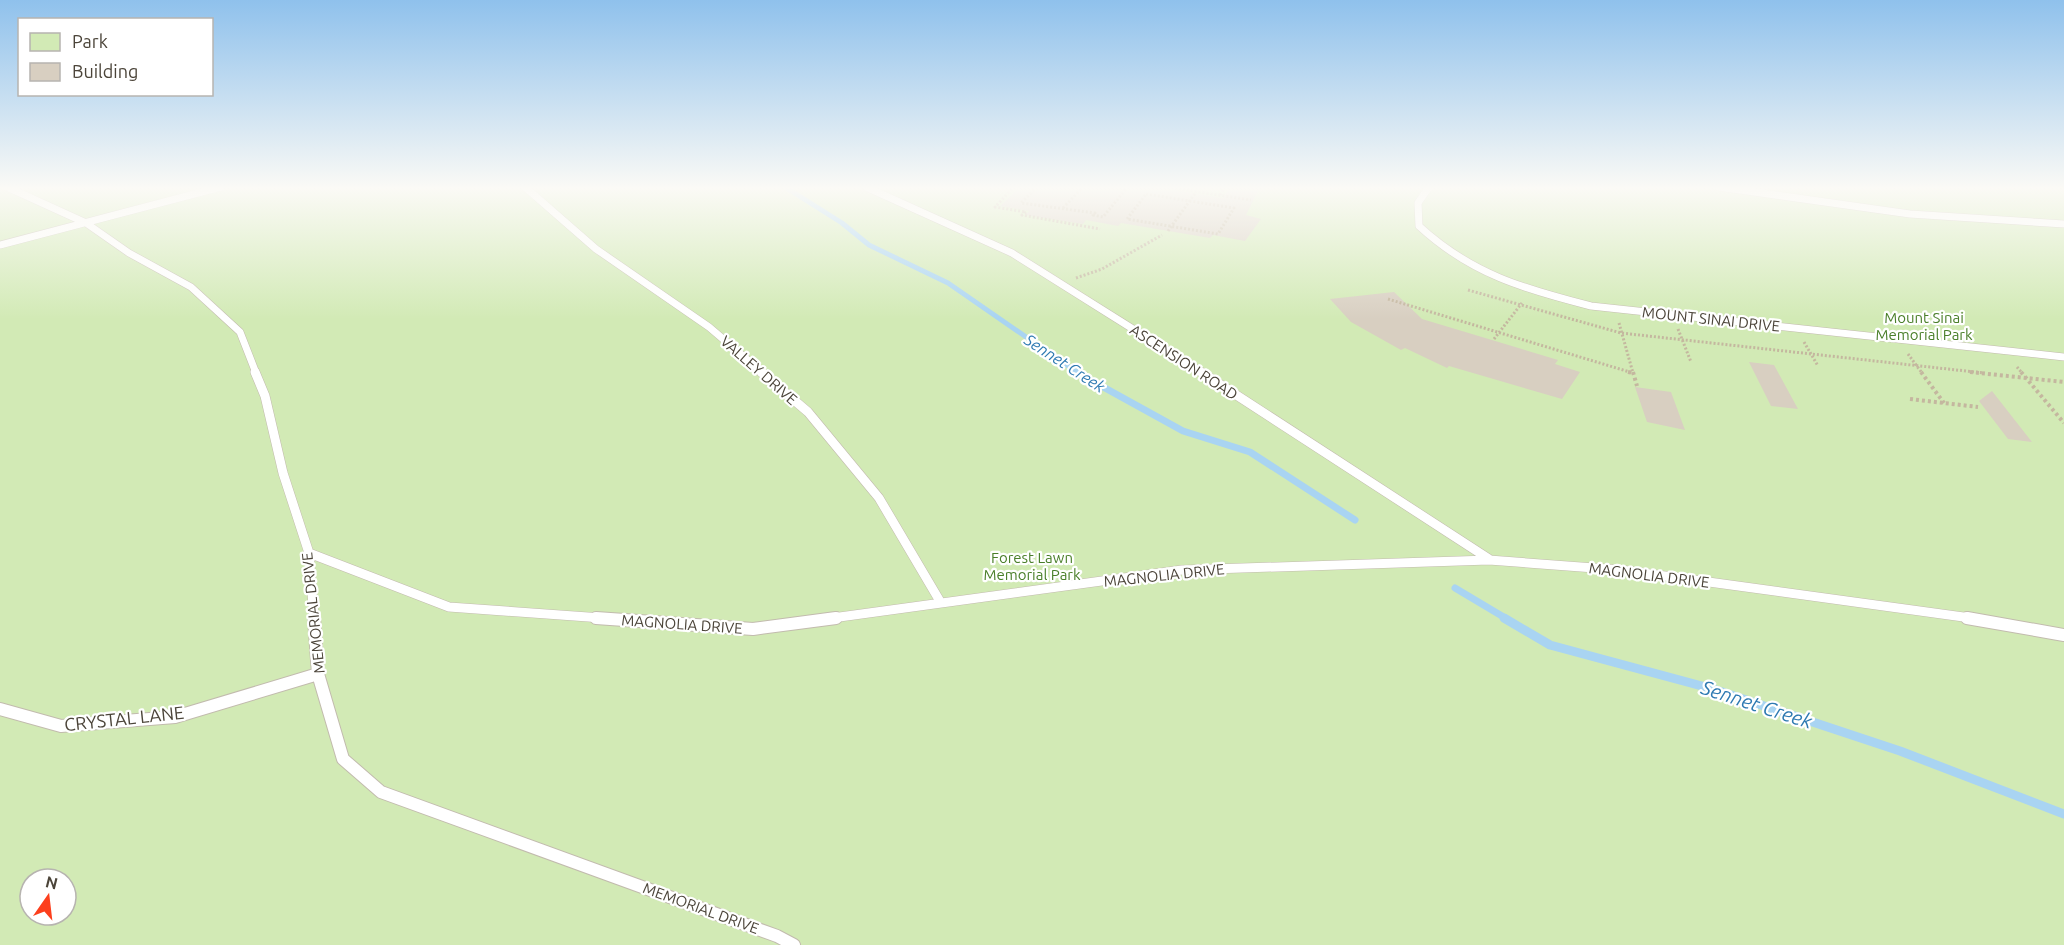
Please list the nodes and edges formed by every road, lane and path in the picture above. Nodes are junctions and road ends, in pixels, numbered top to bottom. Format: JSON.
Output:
{"nodes":[{"id":1,"x":54,"y":231,"type":"edge"},
{"id":2,"x":98,"y":231,"type":"edge"},
{"id":3,"x":576,"y":231,"type":"edge"},
{"id":4,"x":964,"y":231,"type":"edge"},
{"id":5,"x":1201,"y":231,"type":"edge"},
{"id":6,"x":1220,"y":231,"type":"edge"},
{"id":7,"x":1424,"y":231,"type":"edge"},
{"id":8,"x":1162,"y":235,"type":"dead end"},
{"id":9,"x":0,"y":245,"type":"edge"},
{"id":10,"x":1061,"y":283,"type":"junction"},
{"id":11,"x":1468,"y":290,"type":"dead end"},
{"id":12,"x":1531,"y":291,"type":"junction"},
{"id":13,"x":1388,"y":300,"type":"dead end"},
{"id":14,"x":1521,"y":304,"type":"junction"},
{"id":15,"x":1614,"y":308,"type":"junction"},
{"id":16,"x":1672,"y":315,"type":"junction"},
{"id":17,"x":1796,"y":328,"type":"junction"},
{"id":18,"x":1499,"y":333,"type":"junction"},
{"id":19,"x":1622,"y":333,"type":"junction"},
{"id":20,"x":1494,"y":339,"type":"dead end"},
{"id":21,"x":1682,"y":339,"type":"junction"},
{"id":22,"x":1897,"y":339,"type":"junction"},
{"id":23,"x":2003,"y":350,"type":"junction"},
{"id":24,"x":1811,"y":354,"type":"junction"},
{"id":25,"x":2064,"y":357,"type":"edge"},
{"id":26,"x":1691,"y":362,"type":"dead end"},
{"id":27,"x":1818,"y":366,"type":"dead end"},
{"id":28,"x":1917,"y":366,"type":"junction"},
{"id":29,"x":1633,"y":373,"type":"junction"},
{"id":30,"x":2026,"y":378,"type":"junction"},
{"id":31,"x":2064,"y":382,"type":"edge"},
{"id":32,"x":1637,"y":386,"type":"dead end"},
{"id":33,"x":1910,"y":399,"type":"dead end"},
{"id":34,"x":1944,"y":403,"type":"junction"},
{"id":35,"x":1978,"y":407,"type":"dead end"},
{"id":36,"x":2064,"y":423,"type":"edge"},
{"id":37,"x":309,"y":553,"type":"junction"},
{"id":38,"x":1489,"y":560,"type":"junction"},
{"id":39,"x":941,"y":603,"type":"junction"},
{"id":40,"x":2064,"y":635,"type":"edge"},
{"id":41,"x":318,"y":674,"type":"junction"},
{"id":42,"x":0,"y":709,"type":"edge"},
{"id":43,"x":794,"y":945,"type":"edge"}],
"edges":[{"from":1,"to":9,"type":"lane"},
{"from":2,"to":37,"type":"lane","name":"MEMORIAL DRIVE"},
{"from":3,"to":39,"type":"lane","name":"VALLEY DRIVE"},
{"from":4,"to":10,"type":"lane","name":"ASCENSION ROAD"},
{"from":5,"to":6,"type":"path"},
{"from":7,"to":12,"type":"lane","name":"MOUNT SINAI DRIVE"},
{"from":8,"to":10,"type":"path"},
{"from":10,"to":38,"type":"lane","name":"ASCENSION ROAD"},
{"from":11,"to":14,"type":"path"},
{"from":12,"to":14,"type":"path"},
{"from":12,"to":15,"type":"lane","name":"MOUNT SINAI DRIVE"},
{"from":13,"to":18,"type":"path"},
{"from":14,"to":18,"type":"path"},
{"from":14,"to":19,"type":"path"},
{"from":15,"to":16,"type":"lane","name":"MOUNT SINAI DRIVE"},
{"from":15,"to":19,"type":"path"},
{"from":16,"to":17,"type":"lane","name":"MOUNT SINAI DRIVE"},
{"from":16,"to":21,"type":"path"},
{"from":17,"to":22,"type":"lane","name":"MOUNT SINAI DRIVE"},
{"from":17,"to":24,"type":"path"},
{"from":18,"to":20,"type":"path"},
{"from":18,"to":29,"type":"path"},
{"from":19,"to":21,"type":"path"},
{"from":19,"to":29,"type":"path"},
{"from":21,"to":24,"type":"path"},
{"from":21,"to":26,"type":"path"},
{"from":22,"to":23,"type":"lane","name":"MOUNT SINAI DRIVE"},
{"from":22,"to":28,"type":"path"},
{"from":23,"to":25,"type":"lane","name":"MOUNT SINAI DRIVE"},
{"from":23,"to":30,"type":"path"},
{"from":24,"to":27,"type":"path"},
{"from":24,"to":28,"type":"path"},
{"from":28,"to":30,"type":"path"},
{"from":28,"to":34,"type":"path"},
{"from":29,"to":32,"type":"path"},
{"from":30,"to":31,"type":"path"},
{"from":30,"to":36,"type":"path"},
{"from":33,"to":34,"type":"path"},
{"from":34,"to":35,"type":"path"},
{"from":37,"to":39,"type":"lane","name":"MAGNOLIA DRIVE"},
{"from":37,"to":41,"type":"lane","name":"MEMORIAL DRIVE"},
{"from":38,"to":39,"type":"lane","name":"MAGNOLIA DRIVE"},
{"from":38,"to":40,"type":"lane","name":"MAGNOLIA DRIVE"},
{"from":41,"to":42,"type":"lane","name":"CRYSTAL LANE"},
{"from":41,"to":43,"type":"lane","name":"MEMORIAL DRIVE"}]}
